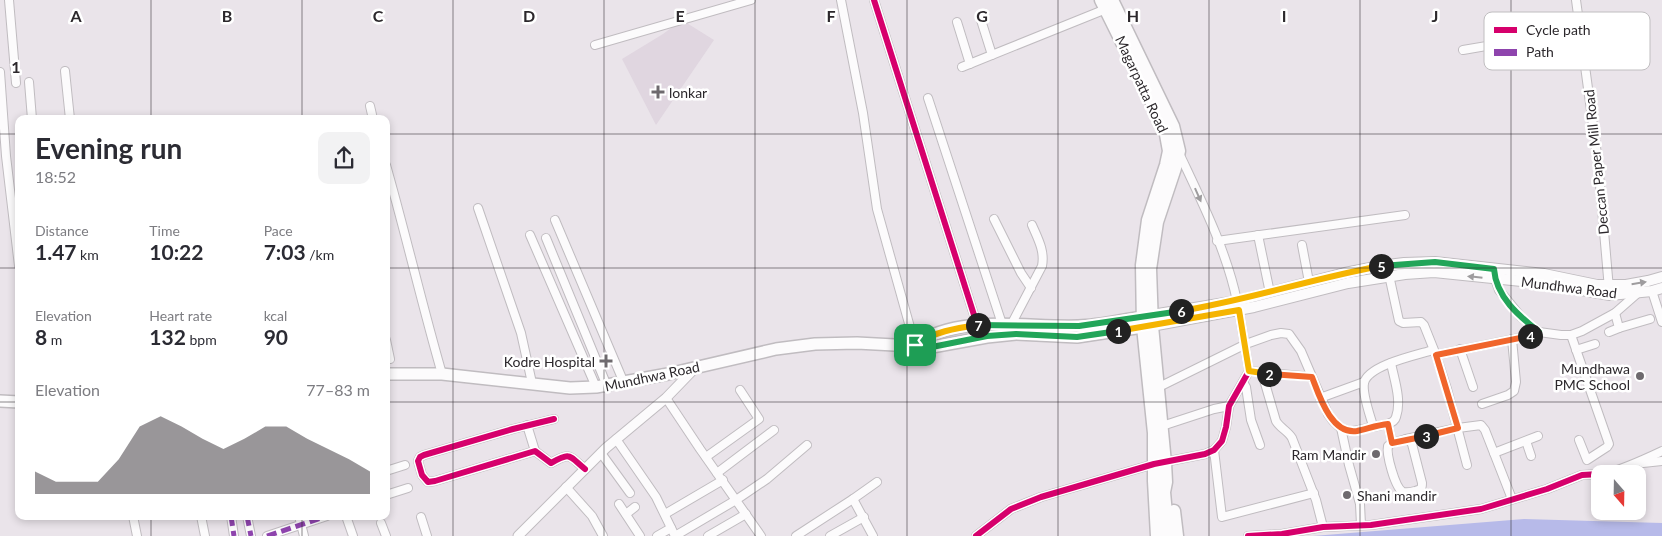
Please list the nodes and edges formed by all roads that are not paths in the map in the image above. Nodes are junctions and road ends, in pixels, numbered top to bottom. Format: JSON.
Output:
{"nodes":[{"id":1,"x":9,"y":0,"type":"edge"},
{"id":2,"x":751,"y":0,"type":"edge"},
{"id":3,"x":841,"y":0,"type":"edge"},
{"id":4,"x":874,"y":0,"type":"edge"},
{"id":5,"x":1107,"y":3,"type":"edge"},
{"id":6,"x":0,"y":17,"type":"edge"},
{"id":7,"x":10,"y":17,"type":"junction"},
{"id":8,"x":981,"y":20,"type":"dead end"},
{"id":9,"x":956,"y":22,"type":"dead end"},
{"id":10,"x":594,"y":45,"type":"dead end"},
{"id":11,"x":1484,"y":46,"type":"edge"},
{"id":12,"x":1463,"y":50,"type":"dead end"},
{"id":13,"x":992,"y":55,"type":"junction"},
{"id":14,"x":1585,"y":70,"type":"edge"},
{"id":15,"x":65,"y":71,"type":"dead end"},
{"id":16,"x":0,"y":72,"type":"edge"},
{"id":17,"x":29,"y":82,"type":"dead end"},
{"id":18,"x":16,"y":84,"type":"dead end"},
{"id":19,"x":928,"y":98,"type":"dead end"},
{"id":20,"x":370,"y":106,"type":"dead end"},
{"id":21,"x":32,"y":115,"type":"edge"},
{"id":22,"x":70,"y":115,"type":"edge"},
{"id":23,"x":372,"y":115,"type":"edge"},
{"id":24,"x":1179,"y":151,"type":"junction"},
{"id":25,"x":390,"y":179,"type":"edge"},
{"id":26,"x":478,"y":208,"type":"dead end"},
{"id":27,"x":1405,"y":215,"type":"dead end"},
{"id":28,"x":994,"y":218,"type":"dead end"},
{"id":29,"x":554,"y":220,"type":"dead end"},
{"id":30,"x":1032,"y":225,"type":"dead end"},
{"id":31,"x":15,"y":232,"type":"edge"},
{"id":32,"x":530,"y":235,"type":"dead end"},
{"id":33,"x":1258,"y":235,"type":"junction"},
{"id":34,"x":546,"y":238,"type":"dead end"},
{"id":35,"x":1217,"y":241,"type":"junction"},
{"id":36,"x":1302,"y":245,"type":"dead end"},
{"id":37,"x":1494,"y":274,"type":"junction"},
{"id":38,"x":1389,"y":275,"type":"junction"},
{"id":39,"x":1662,"y":277,"type":"edge"},
{"id":40,"x":1309,"y":282,"type":"junction"},
{"id":41,"x":1031,"y":288,"type":"junction"},
{"id":42,"x":1657,"y":289,"type":"edge"},
{"id":43,"x":1609,"y":290,"type":"junction"},
{"id":44,"x":1270,"y":292,"type":"junction"},
{"id":45,"x":1639,"y":292,"type":"junction"},
{"id":46,"x":1238,"y":305,"type":"junction"},
{"id":47,"x":1615,"y":314,"type":"junction"},
{"id":48,"x":1650,"y":320,"type":"dead end"},
{"id":49,"x":1147,"y":321,"type":"junction"},
{"id":50,"x":1662,"y":322,"type":"edge"},
{"id":51,"x":977,"y":325,"type":"junction"},
{"id":52,"x":1007,"y":325,"type":"junction"},
{"id":53,"x":1619,"y":328,"type":"junction"},
{"id":54,"x":1539,"y":332,"type":"junction"},
{"id":55,"x":1609,"y":332,"type":"dead end"},
{"id":56,"x":1571,"y":335,"type":"junction"},
{"id":57,"x":981,"y":338,"type":"junction"},
{"id":58,"x":1512,"y":339,"type":"junction"},
{"id":59,"x":1246,"y":344,"type":"junction"},
{"id":60,"x":1595,"y":344,"type":"dead end"},
{"id":61,"x":915,"y":345,"type":"junction"},
{"id":62,"x":1460,"y":349,"type":"junction"},
{"id":63,"x":1576,"y":350,"type":"junction"},
{"id":64,"x":1435,"y":353,"type":"junction"},
{"id":65,"x":1391,"y":363,"type":"junction"},
{"id":66,"x":697,"y":366,"type":"junction"},
{"id":67,"x":1249,"y":371,"type":"junction"},
{"id":68,"x":1262,"y":373,"type":"junction"},
{"id":69,"x":390,"y":374,"type":"edge"},
{"id":70,"x":442,"y":374,"type":"junction"},
{"id":71,"x":1312,"y":377,"type":"junction"},
{"id":72,"x":1243,"y":382,"type":"junction"},
{"id":73,"x":1364,"y":382,"type":"junction"},
{"id":74,"x":532,"y":383,"type":"junction"},
{"id":75,"x":624,"y":383,"type":"junction"},
{"id":76,"x":601,"y":386,"type":"junction"},
{"id":77,"x":1159,"y":387,"type":"junction"},
{"id":78,"x":1473,"y":387,"type":"dead end"},
{"id":79,"x":740,"y":390,"type":"dead end"},
{"id":80,"x":666,"y":398,"type":"junction"},
{"id":81,"x":1320,"y":398,"type":"junction"},
{"id":82,"x":0,"y":399,"type":"edge"},
{"id":83,"x":15,"y":401,"type":"edge"},
{"id":84,"x":1482,"y":404,"type":"dead end"},
{"id":85,"x":1230,"y":406,"type":"junction"},
{"id":86,"x":554,"y":419,"type":"dead end"},
{"id":87,"x":1388,"y":424,"type":"junction"},
{"id":88,"x":527,"y":425,"type":"junction"},
{"id":89,"x":1162,"y":426,"type":"junction"},
{"id":90,"x":1373,"y":426,"type":"junction"},
{"id":91,"x":1341,"y":428,"type":"junction"},
{"id":92,"x":1458,"y":428,"type":"junction"},
{"id":93,"x":774,"y":430,"type":"dead end"},
{"id":94,"x":1538,"y":436,"type":"dead end"},
{"id":95,"x":1406,"y":439,"type":"junction"},
{"id":96,"x":616,"y":440,"type":"junction"},
{"id":97,"x":1579,"y":440,"type":"dead end"},
{"id":98,"x":1526,"y":441,"type":"junction"},
{"id":99,"x":1392,"y":443,"type":"junction"},
{"id":100,"x":806,"y":445,"type":"dead end"},
{"id":101,"x":1260,"y":445,"type":"dead end"},
{"id":102,"x":1214,"y":450,"type":"junction"},
{"id":103,"x":535,"y":451,"type":"junction"},
{"id":104,"x":1662,"y":451,"type":"edge"},
{"id":105,"x":601,"y":453,"type":"junction"},
{"id":106,"x":1494,"y":453,"type":"junction"},
{"id":107,"x":1531,"y":456,"type":"dead end"},
{"id":108,"x":706,"y":458,"type":"junction"},
{"id":109,"x":1588,"y":460,"type":"junction"},
{"id":110,"x":1662,"y":461,"type":"edge"},
{"id":111,"x":1636,"y":463,"type":"junction"},
{"id":112,"x":1160,"y":464,"type":"junction"},
{"id":113,"x":405,"y":465,"type":"dead end"},
{"id":114,"x":1467,"y":465,"type":"dead end"},
{"id":115,"x":1591,"y":465,"type":"edge"},
{"id":116,"x":1631,"y":465,"type":"edge"},
{"id":117,"x":585,"y":469,"type":"junction"},
{"id":118,"x":390,"y":470,"type":"edge"},
{"id":119,"x":717,"y":473,"type":"junction"},
{"id":120,"x":1591,"y":475,"type":"edge"},
{"id":121,"x":723,"y":480,"type":"junction"},
{"id":122,"x":876,"y":482,"type":"dead end"},
{"id":123,"x":566,"y":487,"type":"junction"},
{"id":124,"x":408,"y":488,"type":"dead end"},
{"id":125,"x":630,"y":493,"type":"dead end"},
{"id":126,"x":1314,"y":493,"type":"junction"},
{"id":127,"x":390,"y":494,"type":"edge"},
{"id":128,"x":853,"y":499,"type":"junction"},
{"id":129,"x":1512,"y":499,"type":"junction"},
{"id":130,"x":736,"y":500,"type":"junction"},
{"id":131,"x":620,"y":504,"type":"dead end"},
{"id":132,"x":635,"y":507,"type":"dead end"},
{"id":133,"x":626,"y":514,"type":"junction"},
{"id":134,"x":665,"y":514,"type":"junction"},
{"id":135,"x":746,"y":514,"type":"junction"},
{"id":136,"x":421,"y":517,"type":"dead end"},
{"id":137,"x":864,"y":517,"type":"junction"},
{"id":138,"x":134,"y":520,"type":"edge"},
{"id":139,"x":202,"y":520,"type":"edge"},
{"id":140,"x":232,"y":520,"type":"edge"},
{"id":141,"x":247,"y":520,"type":"edge"},
{"id":142,"x":300,"y":520,"type":"edge"},
{"id":143,"x":316,"y":520,"type":"edge"},
{"id":144,"x":347,"y":520,"type":"edge"},
{"id":145,"x":381,"y":522,"type":"dead end"},
{"id":146,"x":302,"y":525,"type":"junction"},
{"id":147,"x":1362,"y":525,"type":"junction"},
{"id":148,"x":1324,"y":527,"type":"junction"},
{"id":149,"x":674,"y":533,"type":"edge"},
{"id":150,"x":1163,"y":534,"type":"edge"},
{"id":151,"x":520,"y":535,"type":"edge"},
{"id":152,"x":137,"y":536,"type":"edge"},
{"id":153,"x":205,"y":536,"type":"edge"},
{"id":154,"x":234,"y":536,"type":"edge"},
{"id":155,"x":251,"y":536,"type":"edge"},
{"id":156,"x":267,"y":536,"type":"edge"},
{"id":157,"x":304,"y":536,"type":"edge"},
{"id":158,"x":353,"y":536,"type":"edge"},
{"id":159,"x":386,"y":536,"type":"edge"},
{"id":160,"x":427,"y":536,"type":"edge"},
{"id":161,"x":603,"y":536,"type":"edge"},
{"id":162,"x":640,"y":536,"type":"edge"},
{"id":163,"x":657,"y":536,"type":"edge"},
{"id":164,"x":708,"y":536,"type":"edge"},
{"id":165,"x":761,"y":536,"type":"edge"},
{"id":166,"x":796,"y":536,"type":"edge"},
{"id":167,"x":832,"y":536,"type":"edge"},
{"id":168,"x":873,"y":536,"type":"edge"},
{"id":169,"x":976,"y":536,"type":"edge"},
{"id":170,"x":1248,"y":536,"type":"edge"}],
"edges":[{"from":1,"to":7,"type":"street"},
{"from":2,"to":10,"type":"street"},
{"from":3,"to":61,"type":"street"},
{"from":4,"to":51,"type":"street"},
{"from":5,"to":13,"type":"street"},
{"from":5,"to":24,"type":"highway","name":"Magarpatta Road"},
{"from":5,"to":49,"type":"highway","name":"Magarpatta Road"},
{"from":6,"to":7,"type":"street"},
{"from":7,"to":18,"type":"street"},
{"from":8,"to":13,"type":"street"},
{"from":9,"to":13,"type":"street"},
{"from":11,"to":12,"type":"street"},
{"from":14,"to":43,"type":"street","name":"Deccan Paper Mill Road"},
{"from":15,"to":22,"type":"street"},
{"from":16,"to":31,"type":"street"},
{"from":17,"to":21,"type":"street"},
{"from":19,"to":52,"type":"street"},
{"from":20,"to":23,"type":"street"},
{"from":24,"to":35,"type":"street","one_way":true},
{"from":24,"to":49,"type":"highway","name":"Magarpatta Road"},
{"from":25,"to":70,"type":"street"},
{"from":26,"to":74,"type":"street"},
{"from":27,"to":33,"type":"street"},
{"from":28,"to":41,"type":"street"},
{"from":29,"to":75,"type":"street"},
{"from":30,"to":41,"type":"street"},
{"from":32,"to":76,"type":"street"},
{"from":33,"to":35,"type":"street"},
{"from":33,"to":44,"type":"street"},
{"from":34,"to":76,"type":"street"},
{"from":35,"to":46,"type":"street"},
{"from":36,"to":40,"type":"street"},
{"from":37,"to":38,"type":"main road","name":"Mundhwa Road","one_way":true},
{"from":37,"to":40,"type":"main road","name":"Mundhwa Road"},
{"from":37,"to":43,"type":"main road","name":"Mundhwa Road"},
{"from":37,"to":54,"type":"street"},
{"from":38,"to":46,"type":"main road","name":"Mundhwa Road"},
{"from":38,"to":64,"type":"street"},
{"from":43,"to":39,"type":"main road","name":"Mundhwa Road","one_way":true},
{"from":40,"to":44,"type":"main road","name":"Mundhwa Road"},
{"from":41,"to":52,"type":"street"},
{"from":42,"to":45,"type":"main road","name":"Mundhwa Road"},
{"from":42,"to":50,"type":"street"},
{"from":43,"to":45,"type":"main road","name":"Mundhwa Road"},
{"from":44,"to":46,"type":"main road","name":"Mundhwa Road"},
{"from":45,"to":47,"type":"street"},
{"from":46,"to":49,"type":"main road","name":"Mundhwa Road"},
{"from":46,"to":59,"type":"street"},
{"from":47,"to":53,"type":"street"},
{"from":47,"to":56,"type":"street"},
{"from":48,"to":53,"type":"street"},
{"from":49,"to":52,"type":"main road","name":"Mundhwa Road"},
{"from":49,"to":57,"type":"main road","name":"Mundhwa Road"},
{"from":49,"to":77,"type":"highway","name":"Magarpatta Road"},
{"from":49,"to":112,"type":"highway","name":"Magarpatta Road"},
{"from":51,"to":52,"type":"main road","name":"Mundhwa Road"},
{"from":51,"to":57,"type":"street"},
{"from":51,"to":61,"type":"main road","name":"Mundhwa Road"},
{"from":53,"to":55,"type":"street"},
{"from":54,"to":56,"type":"street"},
{"from":54,"to":58,"type":"street"},
{"from":56,"to":63,"type":"street"},
{"from":57,"to":61,"type":"main road","name":"Mundhwa Road"},
{"from":58,"to":62,"type":"street"},
{"from":58,"to":84,"type":"street"},
{"from":59,"to":67,"type":"street"},
{"from":59,"to":71,"type":"street"},
{"from":59,"to":77,"type":"street"},
{"from":60,"to":63,"type":"street"},
{"from":61,"to":66,"type":"main road","name":"Mundhwa Road"},
{"from":62,"to":64,"type":"street"},
{"from":62,"to":78,"type":"street"},
{"from":63,"to":109,"type":"street"},
{"from":64,"to":65,"type":"street"},
{"from":64,"to":92,"type":"street"},
{"from":65,"to":73,"type":"street"},
{"from":65,"to":87,"type":"street"},
{"from":66,"to":75,"type":"main road","name":"Mundhwa Road"},
{"from":66,"to":80,"type":"street"},
{"from":67,"to":68,"type":"street"},
{"from":67,"to":72,"type":"street"},
{"from":68,"to":71,"type":"street"},
{"from":68,"to":126,"type":"street"},
{"from":69,"to":70,"type":"main road","name":"Mundhwa Road"},
{"from":70,"to":74,"type":"main road","name":"Mundhwa Road"},
{"from":71,"to":81,"type":"street"},
{"from":72,"to":85,"type":"street"},
{"from":72,"to":101,"type":"street"},
{"from":73,"to":81,"type":"street"},
{"from":73,"to":90,"type":"street"},
{"from":74,"to":76,"type":"main road","name":"Mundhwa Road"},
{"from":75,"to":76,"type":"main road","name":"Mundhwa Road"},
{"from":77,"to":89,"type":"highway","name":"Magarpatta Road"},
{"from":79,"to":108,"type":"street"},
{"from":80,"to":96,"type":"street"},
{"from":80,"to":108,"type":"street"},
{"from":81,"to":91,"type":"street"},
{"from":82,"to":83,"type":"main road"},
{"from":85,"to":89,"type":"street"},
{"from":85,"to":102,"type":"street"},
{"from":86,"to":88,"type":"street"},
{"from":87,"to":90,"type":"street"},
{"from":87,"to":99,"type":"street"},
{"from":88,"to":103,"type":"street"},
{"from":88,"to":103,"type":"street"},
{"from":89,"to":112,"type":"highway","name":"Magarpatta Road"},
{"from":90,"to":91,"type":"street"},
{"from":91,"to":147,"type":"street"},
{"from":92,"to":95,"type":"street"},
{"from":92,"to":106,"type":"street"},
{"from":92,"to":114,"type":"street"},
{"from":93,"to":119,"type":"street"},
{"from":94,"to":98,"type":"street"},
{"from":95,"to":99,"type":"street"},
{"from":95,"to":99,"type":"street"},
{"from":96,"to":105,"type":"street"},
{"from":96,"to":134,"type":"street"},
{"from":97,"to":109,"type":"street"},
{"from":98,"to":106,"type":"street"},
{"from":98,"to":107,"type":"street"},
{"from":100,"to":130,"type":"street"},
{"from":102,"to":112,"type":"street"},
{"from":102,"to":126,"type":"street"},
{"from":103,"to":117,"type":"street"},
{"from":104,"to":111,"type":"street"},
{"from":105,"to":117,"type":"street"},
{"from":105,"to":125,"type":"street"},
{"from":106,"to":129,"type":"street"},
{"from":108,"to":119,"type":"street"},
{"from":109,"to":115,"type":"street"},
{"from":110,"to":111,"type":"street"},
{"from":111,"to":116,"type":"street"},
{"from":112,"to":150,"type":"highway"},
{"from":112,"to":169,"type":"street"},
{"from":113,"to":118,"type":"street"},
{"from":117,"to":123,"type":"street"},
{"from":119,"to":121,"type":"street"},
{"from":120,"to":129,"type":"street"},
{"from":121,"to":130,"type":"street"},
{"from":121,"to":134,"type":"street"},
{"from":122,"to":128,"type":"street"},
{"from":123,"to":151,"type":"street"},
{"from":123,"to":161,"type":"street"},
{"from":124,"to":127,"type":"street"},
{"from":126,"to":148,"type":"street"},
{"from":128,"to":137,"type":"street"},
{"from":128,"to":166,"type":"street"},
{"from":129,"to":147,"type":"street"},
{"from":130,"to":135,"type":"street"},
{"from":130,"to":149,"type":"street"},
{"from":131,"to":133,"type":"street"},
{"from":132,"to":133,"type":"street"},
{"from":133,"to":162,"type":"street"},
{"from":134,"to":149,"type":"street"},
{"from":135,"to":164,"type":"street"},
{"from":135,"to":165,"type":"street"},
{"from":136,"to":160,"type":"street"},
{"from":137,"to":167,"type":"street"},
{"from":137,"to":168,"type":"street"},
{"from":138,"to":152,"type":"street"},
{"from":139,"to":153,"type":"street"},
{"from":140,"to":154,"type":"street"},
{"from":141,"to":155,"type":"street"},
{"from":142,"to":146,"type":"street"},
{"from":143,"to":146,"type":"street"},
{"from":144,"to":158,"type":"street"},
{"from":145,"to":159,"type":"street"},
{"from":146,"to":156,"type":"street"},
{"from":146,"to":157,"type":"street"},
{"from":147,"to":148,"type":"street"},
{"from":148,"to":170,"type":"street"},
{"from":149,"to":163,"type":"street"}]}
